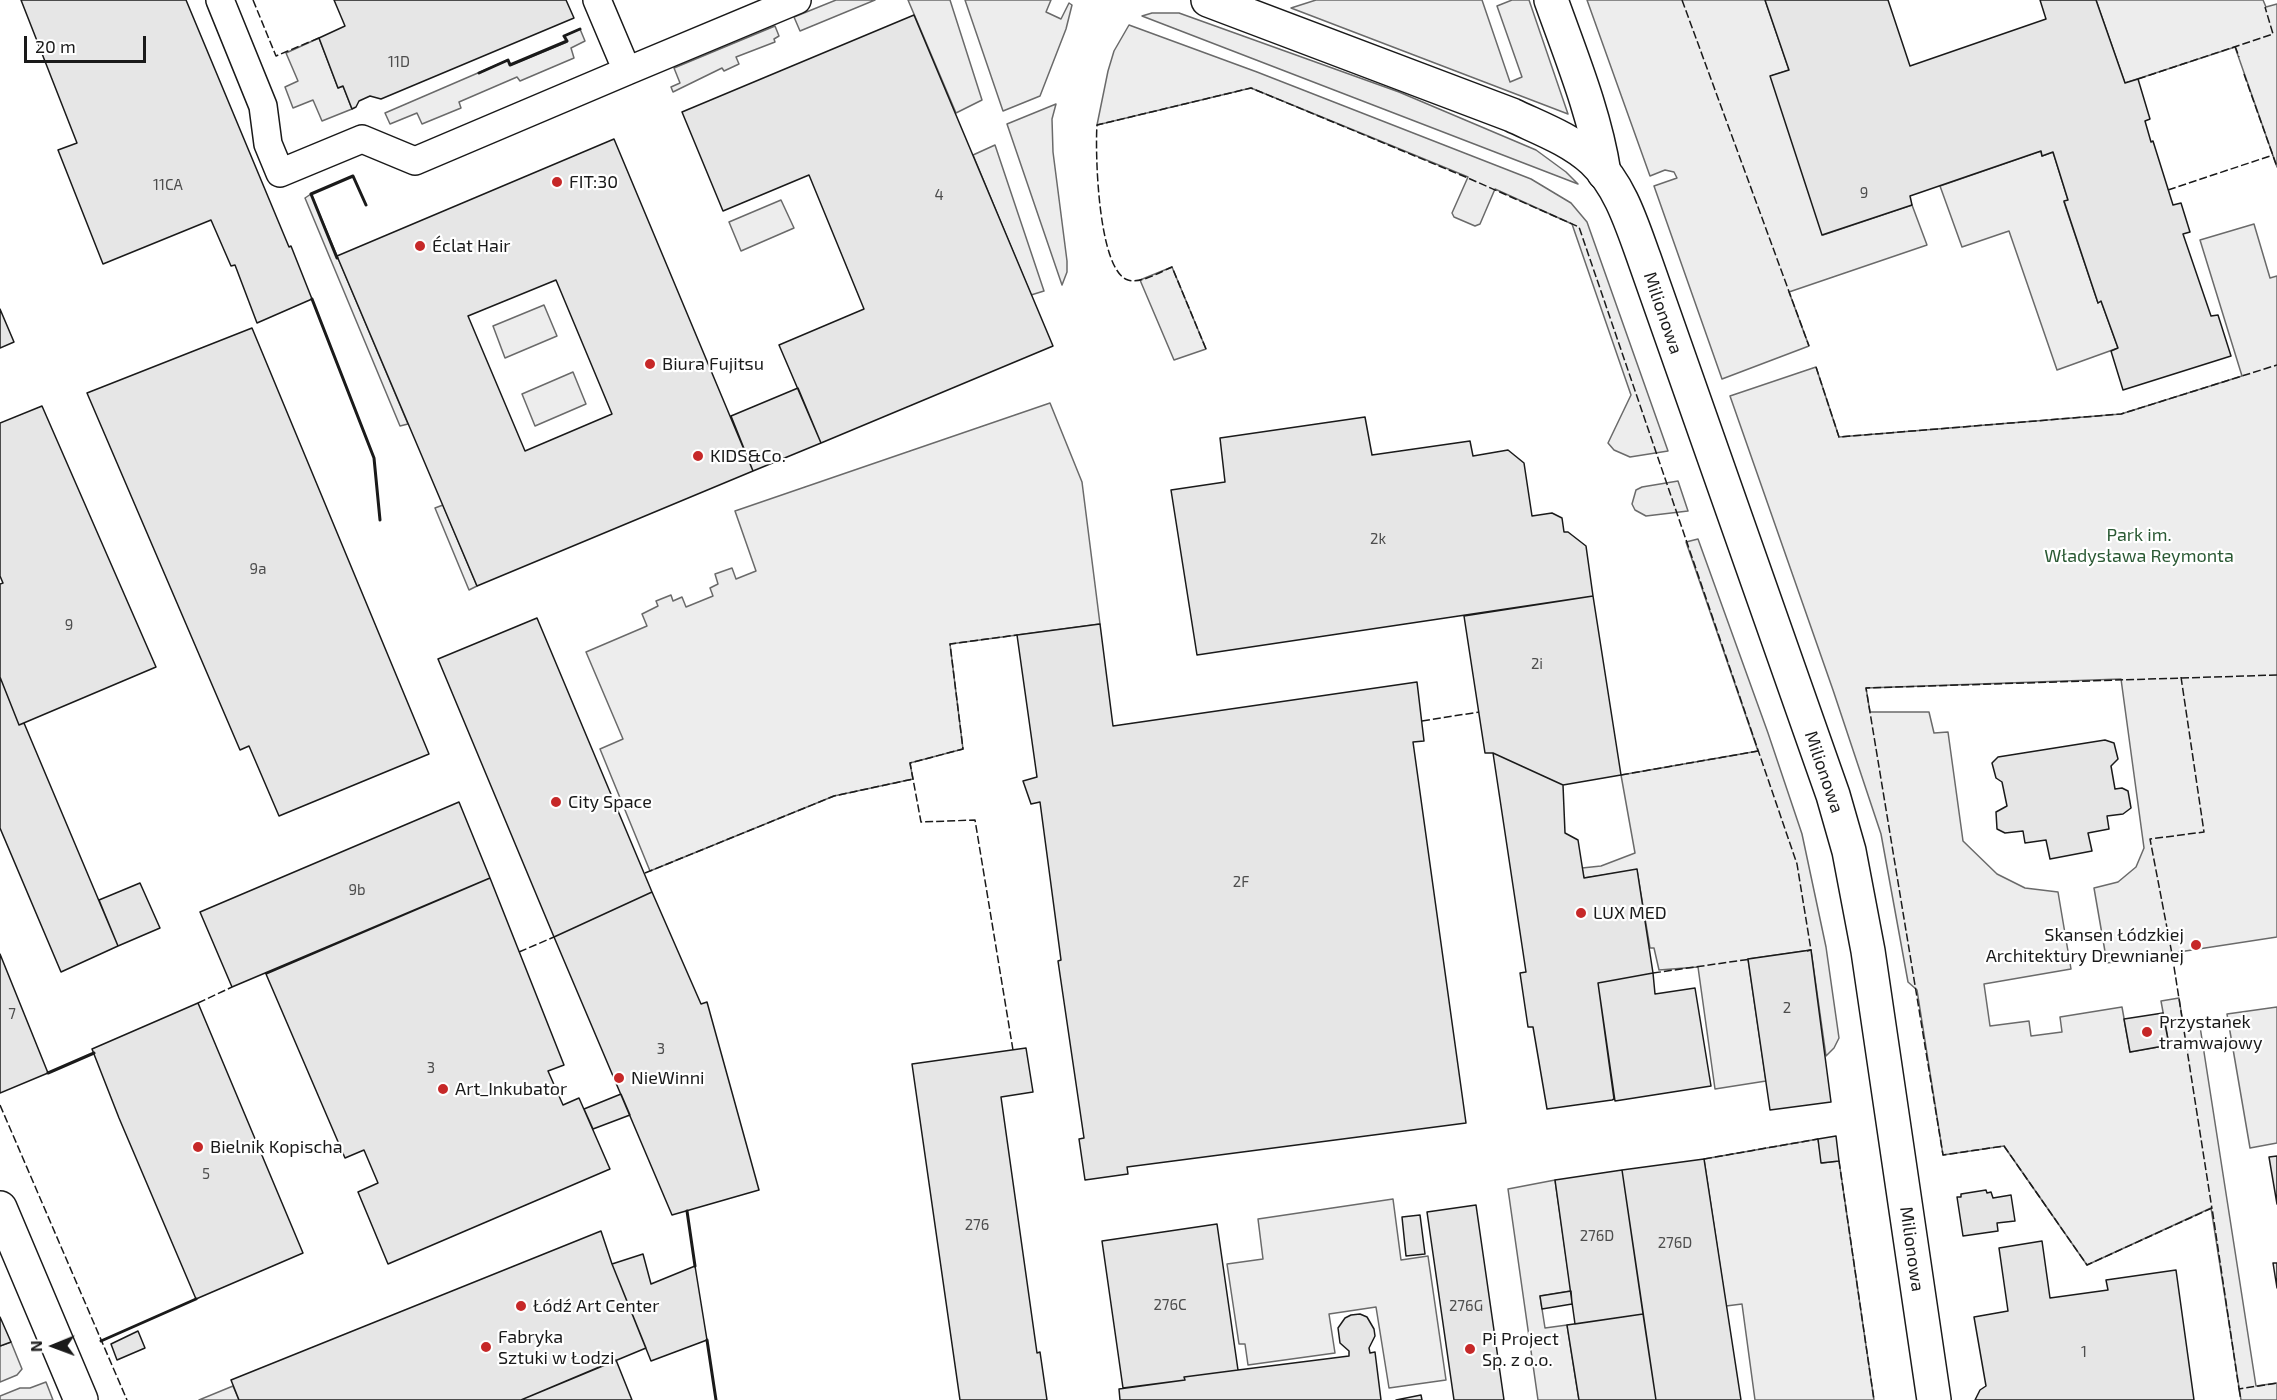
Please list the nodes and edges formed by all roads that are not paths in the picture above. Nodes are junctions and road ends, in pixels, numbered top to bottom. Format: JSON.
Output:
{"nodes":[{"id":1,"x":220,"y":0,"type":"edge"},
{"id":2,"x":597,"y":0,"type":"edge"},
{"id":3,"x":797,"y":0,"type":"edge"},
{"id":4,"x":1264,"y":0,"type":"edge"},
{"id":5,"x":1551,"y":0,"type":"edge"},
{"id":6,"x":1216,"y":3,"type":"edge"},
{"id":7,"x":627,"y":71,"type":"junction"},
{"id":8,"x":1604,"y":173,"type":"junction"},
{"id":9,"x":0,"y":1208,"type":"edge"},
{"id":10,"x":81,"y":1400,"type":"edge"},
{"id":11,"x":1934,"y":1400,"type":"edge"}],
"edges":[{"from":1,"to":7,"type":"street"},
{"from":2,"to":7,"type":"street"},
{"from":3,"to":7,"type":"street"},
{"from":4,"to":6,"type":"street"},
{"from":5,"to":8,"type":"street","name":"Milionowa"},
{"from":6,"to":8,"type":"street","name":"Milionowa"},
{"from":8,"to":11,"type":"street","name":"Milionowa"},
{"from":9,"to":10,"type":"street"}]}
